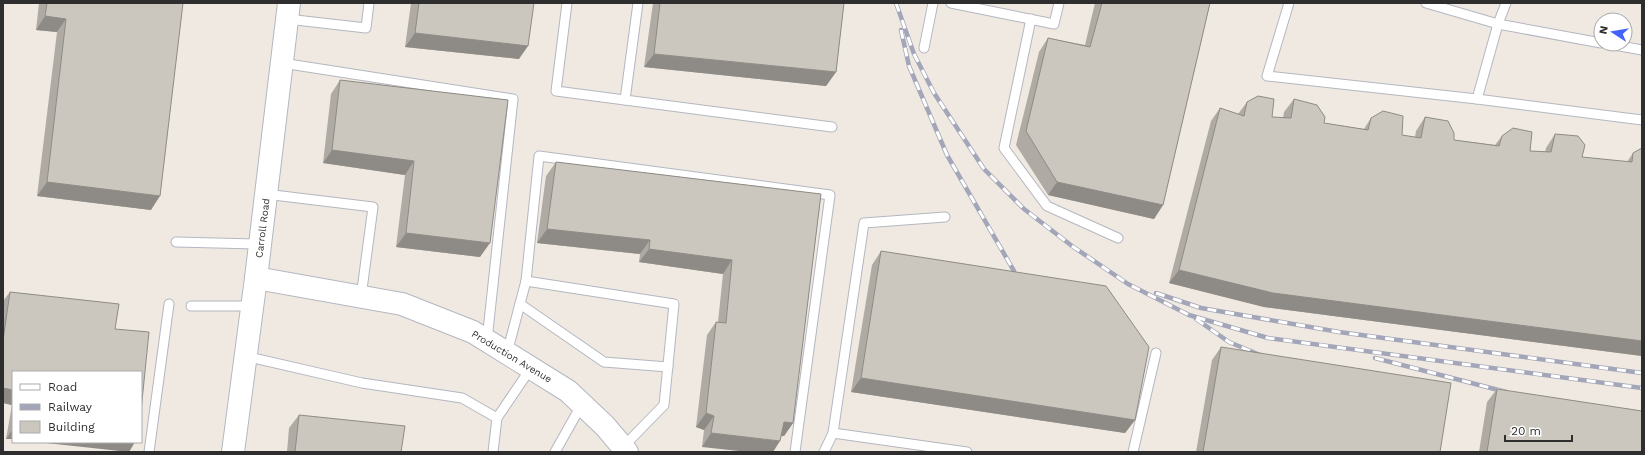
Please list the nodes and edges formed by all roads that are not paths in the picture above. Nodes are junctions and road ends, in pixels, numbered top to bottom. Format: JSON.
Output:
{"nodes":[{"id":1,"x":369,"y":3,"type":"edge"},
{"id":2,"x":567,"y":3,"type":"edge"},
{"id":3,"x":638,"y":3,"type":"edge"},
{"id":4,"x":933,"y":3,"type":"edge"},
{"id":5,"x":951,"y":3,"type":"edge"},
{"id":6,"x":1059,"y":3,"type":"edge"},
{"id":7,"x":1289,"y":3,"type":"edge"},
{"id":8,"x":1426,"y":3,"type":"edge"},
{"id":9,"x":1506,"y":3,"type":"edge"},
{"id":10,"x":288,"y":11,"type":"edge"},
{"id":11,"x":1031,"y":20,"type":"junction"},
{"id":12,"x":1498,"y":24,"type":"junction"},
{"id":13,"x":1593,"y":42,"type":"edge"},
{"id":14,"x":924,"y":48,"type":"dead end"},
{"id":15,"x":282,"y":63,"type":"junction"},
{"id":16,"x":1477,"y":98,"type":"junction"},
{"id":17,"x":625,"y":100,"type":"junction"},
{"id":18,"x":1642,"y":120,"type":"edge"},
{"id":19,"x":832,"y":127,"type":"dead end"},
{"id":20,"x":266,"y":194,"type":"junction"},
{"id":21,"x":945,"y":217,"type":"dead end"},
{"id":22,"x":1118,"y":238,"type":"dead end"},
{"id":23,"x":176,"y":242,"type":"dead end"},
{"id":24,"x":260,"y":244,"type":"junction"},
{"id":25,"x":256,"y":278,"type":"junction"},
{"id":26,"x":526,"y":281,"type":"junction"},
{"id":27,"x":361,"y":297,"type":"junction"},
{"id":28,"x":169,"y":304,"type":"dead end"},
{"id":29,"x":520,"y":304,"type":"junction"},
{"id":30,"x":192,"y":306,"type":"dead end"},
{"id":31,"x":252,"y":306,"type":"junction"},
{"id":32,"x":486,"y":340,"type":"junction"},
{"id":33,"x":507,"y":353,"type":"junction"},
{"id":34,"x":1156,"y":353,"type":"dead end"},
{"id":35,"x":245,"y":356,"type":"junction"},
{"id":36,"x":668,"y":367,"type":"junction"},
{"id":37,"x":531,"y":368,"type":"junction"},
{"id":38,"x":582,"y":404,"type":"junction"},
{"id":39,"x":497,"y":418,"type":"junction"},
{"id":40,"x":833,"y":432,"type":"junction"},
{"id":41,"x":625,"y":449,"type":"edge"},
{"id":42,"x":149,"y":452,"type":"edge"},
{"id":43,"x":232,"y":452,"type":"edge"},
{"id":44,"x":493,"y":452,"type":"edge"},
{"id":45,"x":555,"y":452,"type":"edge"},
{"id":46,"x":795,"y":452,"type":"edge"},
{"id":47,"x":824,"y":452,"type":"edge"},
{"id":48,"x":967,"y":452,"type":"edge"},
{"id":49,"x":1133,"y":452,"type":"edge"}],
"edges":[{"from":1,"to":10,"type":"lane"},
{"from":2,"to":17,"type":"lane"},
{"from":3,"to":17,"type":"lane"},
{"from":4,"to":14,"type":"lane"},
{"from":5,"to":11,"type":"lane"},
{"from":6,"to":11,"type":"lane"},
{"from":7,"to":16,"type":"lane"},
{"from":8,"to":12,"type":"lane"},
{"from":9,"to":12,"type":"lane"},
{"from":10,"to":15,"type":"main road","name":"Carroll Road"},
{"from":11,"to":22,"type":"lane"},
{"from":12,"to":13,"type":"lane"},
{"from":12,"to":16,"type":"lane"},
{"from":15,"to":20,"type":"main road","name":"Carroll Road"},
{"from":15,"to":32,"type":"lane"},
{"from":16,"to":18,"type":"lane"},
{"from":17,"to":19,"type":"lane"},
{"from":20,"to":24,"type":"main road","name":"Carroll Road"},
{"from":20,"to":27,"type":"lane"},
{"from":21,"to":40,"type":"lane"},
{"from":23,"to":24,"type":"lane"},
{"from":24,"to":25,"type":"main road","name":"Carroll Road"},
{"from":25,"to":27,"type":"main road","name":"Production Avenue"},
{"from":25,"to":31,"type":"main road","name":"Carroll Road"},
{"from":26,"to":29,"type":"lane"},
{"from":26,"to":36,"type":"lane"},
{"from":26,"to":46,"type":"lane"},
{"from":27,"to":32,"type":"main road","name":"Production Avenue"},
{"from":28,"to":42,"type":"lane"},
{"from":29,"to":33,"type":"lane"},
{"from":29,"to":36,"type":"lane"},
{"from":30,"to":31,"type":"lane"},
{"from":31,"to":35,"type":"main road","name":"Carroll Road"},
{"from":32,"to":33,"type":"main road","name":"Production Avenue"},
{"from":33,"to":37,"type":"main road","name":"Production Avenue"},
{"from":34,"to":49,"type":"lane"},
{"from":35,"to":39,"type":"lane"},
{"from":35,"to":43,"type":"main road","name":"Carroll Road"},
{"from":36,"to":41,"type":"lane"},
{"from":37,"to":38,"type":"main road","name":"Production Avenue"},
{"from":37,"to":39,"type":"lane"},
{"from":38,"to":41,"type":"main road","name":"Production Avenue"},
{"from":38,"to":45,"type":"lane"},
{"from":39,"to":44,"type":"lane"},
{"from":40,"to":47,"type":"lane"},
{"from":40,"to":48,"type":"lane"}]}
